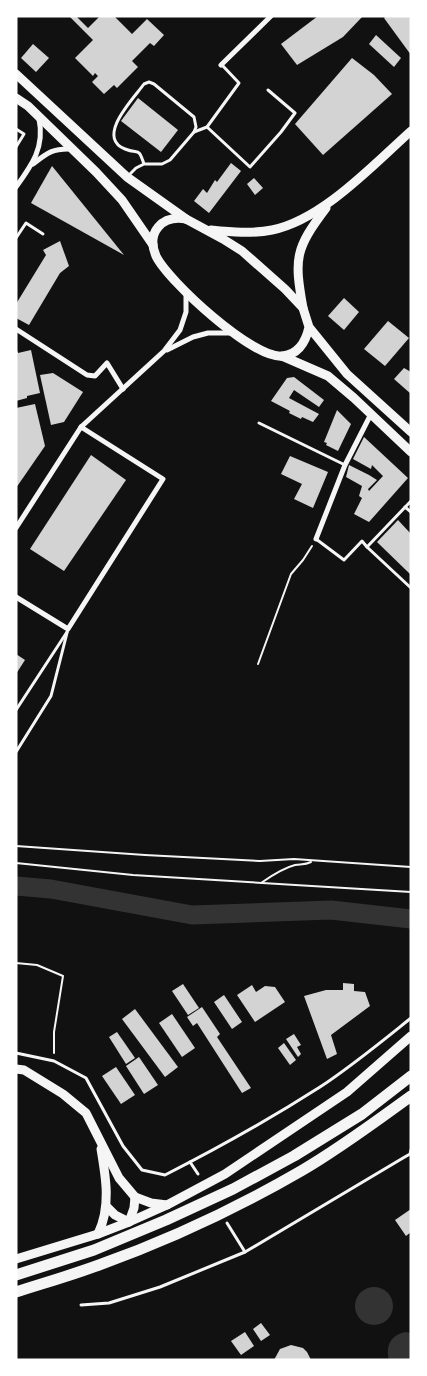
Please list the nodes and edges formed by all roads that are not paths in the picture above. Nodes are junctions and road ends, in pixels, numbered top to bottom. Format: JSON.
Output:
{"nodes":[{"id":1,"x":271,"y":16,"type":"edge"},
{"id":2,"x":221,"y":65,"type":"joint"},
{"id":3,"x":16,"y":74,"type":"edge"},
{"id":4,"x":268,"y":90,"type":"dead end"},
{"id":5,"x":16,"y":98,"type":"edge"},
{"id":6,"x":39,"y":116,"type":"junction"},
{"id":7,"x":207,"y":127,"type":"junction"},
{"id":8,"x":16,"y":129,"type":"edge"},
{"id":9,"x":411,"y":131,"type":"edge"},
{"id":10,"x":194,"y":132,"type":"junction"},
{"id":11,"x":16,"y":147,"type":"edge"},
{"id":12,"x":72,"y":149,"type":"junction"},
{"id":13,"x":144,"y":164,"type":"junction"},
{"id":14,"x":31,"y":166,"type":"junction"},
{"id":15,"x":127,"y":177,"type":"junction"},
{"id":16,"x":16,"y":186,"type":"edge"},
{"id":17,"x":329,"y":204,"type":"junction"},
{"id":18,"x":186,"y":219,"type":"junction"},
{"id":19,"x":208,"y":230,"type":"junction"},
{"id":20,"x":43,"y":234,"type":"dead end"},
{"id":21,"x":16,"y":238,"type":"edge"},
{"id":22,"x":153,"y":246,"type":"junction"},
{"id":23,"x":186,"y":293,"type":"junction"},
{"id":24,"x":303,"y":308,"type":"junction"},
{"id":25,"x":308,"y":327,"type":"junction"},
{"id":26,"x":16,"y":329,"type":"edge"},
{"id":27,"x":234,"y":333,"type":"junction"},
{"id":28,"x":164,"y":351,"type":"junction"},
{"id":29,"x":282,"y":356,"type":"junction"},
{"id":30,"x":123,"y":389,"type":"junction"},
{"id":31,"x":371,"y":414,"type":"junction"},
{"id":32,"x":259,"y":423,"type":"dead end"},
{"id":33,"x":409,"y":426,"type":"edge"},
{"id":34,"x":81,"y":427,"type":"junction"},
{"id":35,"x":411,"y":452,"type":"edge"},
{"id":36,"x":345,"y":465,"type":"junction"},
{"id":37,"x":411,"y":501,"type":"edge"},
{"id":38,"x":405,"y":507,"type":"junction"},
{"id":39,"x":411,"y":512,"type":"edge"},
{"id":40,"x":16,"y":528,"type":"edge"},
{"id":41,"x":316,"y":540,"type":"joint"},
{"id":42,"x":367,"y":547,"type":"junction"},
{"id":43,"x":411,"y":588,"type":"edge"},
{"id":44,"x":16,"y":597,"type":"edge"},
{"id":45,"x":68,"y":629,"type":"junction"},
{"id":46,"x":16,"y":710,"type":"edge"},
{"id":47,"x":16,"y":752,"type":"edge"},
{"id":48,"x":411,"y":1018,"type":"edge"},
{"id":49,"x":411,"y":1036,"type":"edge"},
{"id":50,"x":16,"y":1053,"type":"edge"},
{"id":51,"x":16,"y":1069,"type":"edge"},
{"id":52,"x":411,"y":1076,"type":"edge"},
{"id":53,"x":411,"y":1096,"type":"edge"},
{"id":54,"x":99,"y":1139,"type":"junction"},
{"id":55,"x":411,"y":1150,"type":"edge"},
{"id":56,"x":190,"y":1162,"type":"junction"},
{"id":57,"x":198,"y":1174,"type":"dead end"},
{"id":58,"x":135,"y":1197,"type":"junction"},
{"id":59,"x":168,"y":1205,"type":"junction"},
{"id":60,"x":106,"y":1206,"type":"junction"},
{"id":61,"x":129,"y":1222,"type":"junction"},
{"id":62,"x":227,"y":1223,"type":"dead end"},
{"id":63,"x":98,"y":1234,"type":"junction"},
{"id":64,"x":245,"y":1252,"type":"junction"},
{"id":65,"x":16,"y":1259,"type":"edge"},
{"id":66,"x":16,"y":1275,"type":"edge"},
{"id":67,"x":16,"y":1292,"type":"edge"},
{"id":68,"x":81,"y":1304,"type":"dead end"}],
"edges":[{"from":1,"to":2,"type":"street"},
{"from":2,"to":7,"type":"lane"},
{"from":3,"to":15,"type":"main road"},
{"from":4,"to":7,"type":"lane"},
{"from":5,"to":6,"type":"main road"},
{"from":6,"to":12,"type":"main road"},
{"from":6,"to":14,"type":"street"},
{"from":7,"to":10,"type":"lane"},
{"from":8,"to":11,"type":"lane"},
{"from":9,"to":17,"type":"main road"},
{"from":10,"to":13,"type":"lane"},
{"from":10,"to":13,"type":"lane"},
{"from":12,"to":14,"type":"street"},
{"from":12,"to":22,"type":"main road"},
{"from":13,"to":15,"type":"lane"},
{"from":14,"to":16,"type":"street"},
{"from":15,"to":18,"type":"main road"},
{"from":17,"to":19,"type":"main road"},
{"from":17,"to":24,"type":"main road"},
{"from":18,"to":19,"type":"main road"},
{"from":18,"to":22,"type":"main road"},
{"from":19,"to":24,"type":"main road"},
{"from":20,"to":21,"type":"lane"},
{"from":22,"to":23,"type":"main road"},
{"from":23,"to":27,"type":"main road"},
{"from":23,"to":28,"type":"street"},
{"from":24,"to":25,"type":"main road"},
{"from":25,"to":29,"type":"main road"},
{"from":25,"to":33,"type":"main road"},
{"from":26,"to":30,"type":"street"},
{"from":27,"to":28,"type":"street"},
{"from":27,"to":29,"type":"main road"},
{"from":28,"to":30,"type":"street"},
{"from":29,"to":31,"type":"main road"},
{"from":30,"to":34,"type":"street"},
{"from":31,"to":35,"type":"main road"},
{"from":31,"to":36,"type":"street"},
{"from":32,"to":36,"type":"lane"},
{"from":34,"to":40,"type":"street"},
{"from":34,"to":45,"type":"street"},
{"from":36,"to":41,"type":"street"},
{"from":37,"to":38,"type":"lane"},
{"from":38,"to":39,"type":"lane"},
{"from":38,"to":42,"type":"lane"},
{"from":41,"to":42,"type":"lane"},
{"from":42,"to":43,"type":"lane"},
{"from":44,"to":45,"type":"street"},
{"from":45,"to":46,"type":"lane"},
{"from":45,"to":47,"type":"lane"},
{"from":48,"to":56,"type":"lane"},
{"from":49,"to":59,"type":"main road"},
{"from":50,"to":56,"type":"lane"},
{"from":51,"to":54,"type":"main road"},
{"from":52,"to":66,"type":"highway"},
{"from":53,"to":67,"type":"highway"},
{"from":54,"to":58,"type":"main road"},
{"from":54,"to":60,"type":"main road"},
{"from":55,"to":64,"type":"lane"},
{"from":56,"to":57,"type":"lane"},
{"from":58,"to":59,"type":"main road"},
{"from":58,"to":61,"type":"main road"},
{"from":59,"to":61,"type":"main road"},
{"from":60,"to":61,"type":"main road"},
{"from":60,"to":63,"type":"main road"},
{"from":61,"to":63,"type":"main road"},
{"from":62,"to":64,"type":"lane"},
{"from":63,"to":65,"type":"main road"},
{"from":64,"to":68,"type":"lane"}]}
